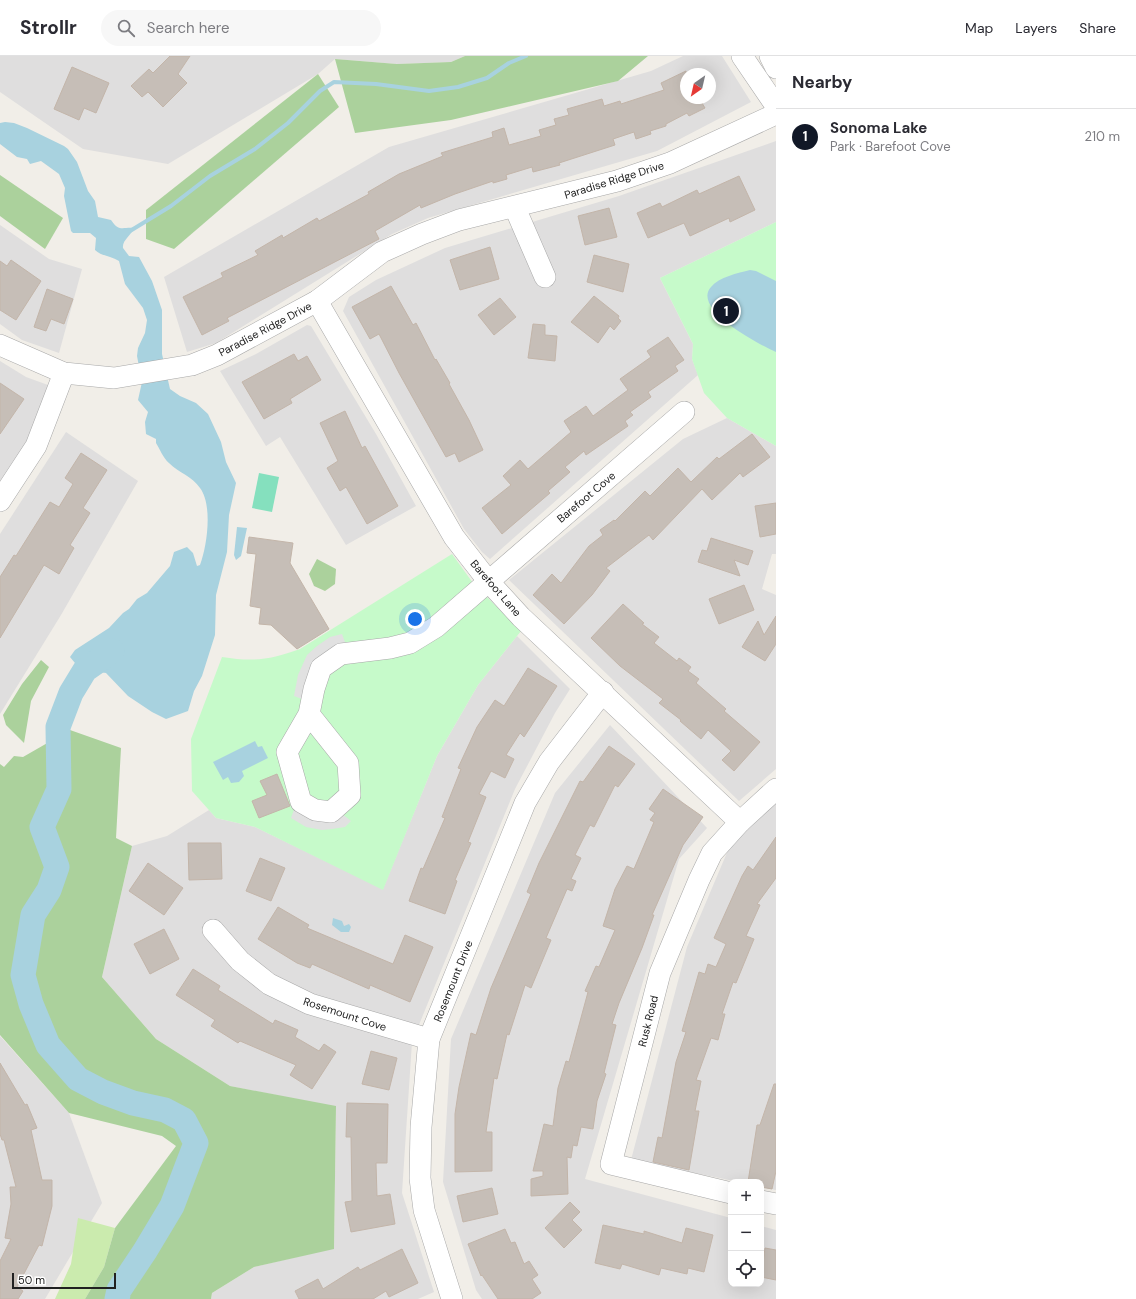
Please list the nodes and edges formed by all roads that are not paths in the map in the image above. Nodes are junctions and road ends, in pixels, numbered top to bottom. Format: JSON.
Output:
{"nodes":[{"id":1,"x":742,"y":56,"type":"edge"},
{"id":2,"x":770,"y":56,"type":"edge"},
{"id":3,"x":776,"y":68,"type":"edge"},
{"id":4,"x":776,"y":106,"type":"edge"},
{"id":5,"x":776,"y":114,"type":"edge"},
{"id":6,"x":515,"y":208,"type":"junction"},
{"id":7,"x":545,"y":277,"type":"dead end"},
{"id":8,"x":317,"y":301,"type":"junction"},
{"id":9,"x":0,"y":345,"type":"edge"},
{"id":10,"x":64,"y":373,"type":"junction"},
{"id":11,"x":684,"y":412,"type":"dead end"},
{"id":12,"x":0,"y":501,"type":"edge"},
{"id":13,"x":489,"y":582,"type":"junction"},
{"id":14,"x":603,"y":692,"type":"junction"},
{"id":15,"x":309,"y":714,"type":"dead end"},
{"id":16,"x":776,"y":789,"type":"edge"},
{"id":17,"x":740,"y":822,"type":"junction"},
{"id":18,"x":213,"y":930,"type":"dead end"},
{"id":19,"x":429,"y":1040,"type":"junction"},
{"id":20,"x":728,"y":1192,"type":"edge"},
{"id":21,"x":764,"y":1202,"type":"edge"},
{"id":22,"x":776,"y":1204,"type":"edge"},
{"id":23,"x":451,"y":1299,"type":"edge"}],
"edges":[{"from":1,"to":4,"type":"street"},
{"from":2,"to":3,"type":"street"},
{"from":5,"to":6,"type":"street","name":"Paradise Ridge Drive"},
{"from":6,"to":7,"type":"street"},
{"from":6,"to":8,"type":"street","name":"Paradise Ridge Drive"},
{"from":8,"to":10,"type":"street","name":"Paradise Ridge Drive"},
{"from":8,"to":13,"type":"street","name":"Barefoot Lane"},
{"from":9,"to":10,"type":"street","name":"Paradise Ridge Drive"},
{"from":10,"to":12,"type":"street"},
{"from":11,"to":13,"type":"street","name":"Barefoot Cove"},
{"from":13,"to":14,"type":"street","name":"Barefoot Lane"},
{"from":13,"to":15,"type":"street","name":"Barefoot Cove"},
{"from":14,"to":17,"type":"street","name":"Barefoot Lane"},
{"from":14,"to":19,"type":"street","name":"Rosemount Drive"},
{"from":16,"to":17,"type":"street","name":"Rusk Road"},
{"from":17,"to":20,"type":"street","name":"Rusk Road"},
{"from":18,"to":19,"type":"street","name":"Rosemount Cove"},
{"from":19,"to":23,"type":"street","name":"Rosemount Drive"},
{"from":21,"to":22,"type":"street"}]}
